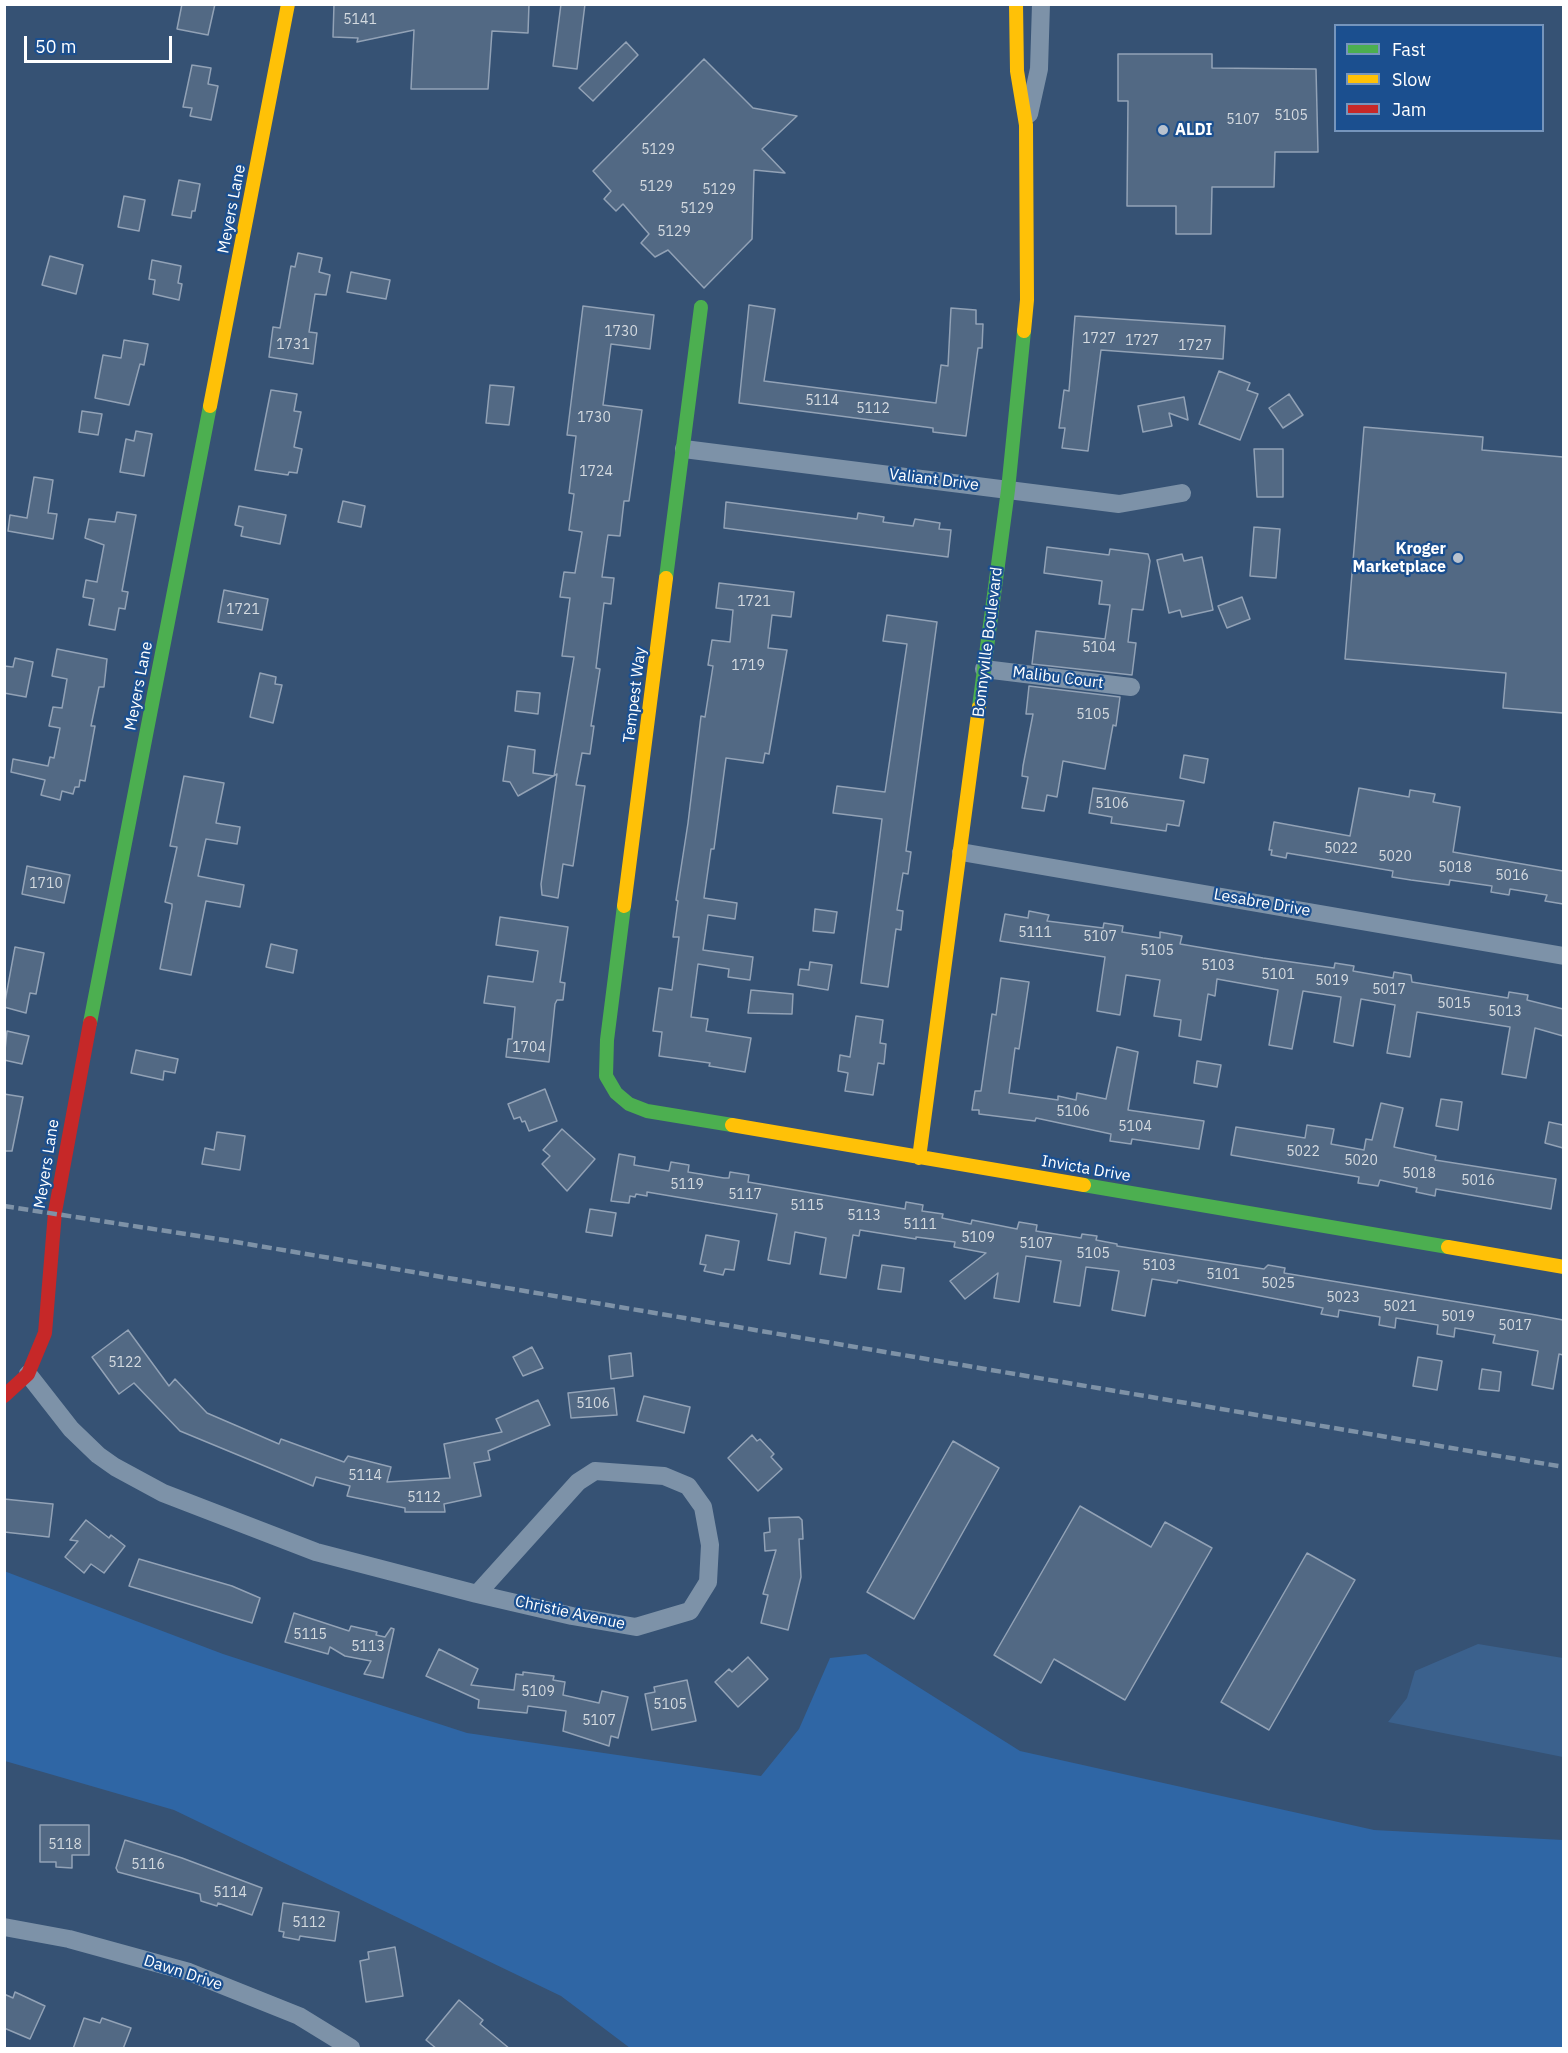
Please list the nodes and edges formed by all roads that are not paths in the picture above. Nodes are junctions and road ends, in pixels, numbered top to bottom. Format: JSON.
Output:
{"nodes":[{"id":1,"x":288,"y":4,"type":"edge"},
{"id":2,"x":1016,"y":4,"type":"edge"},
{"id":3,"x":1041,"y":4,"type":"edge"},
{"id":4,"x":1026,"y":125,"type":"junction"},
{"id":5,"x":701,"y":307,"type":"dead end"},
{"id":6,"x":684,"y":449,"type":"junction"},
{"id":7,"x":1008,"y":489,"type":"junction"},
{"id":8,"x":1182,"y":494,"type":"dead end"},
{"id":9,"x":984,"y":669,"type":"junction"},
{"id":10,"x":1131,"y":687,"type":"dead end"},
{"id":11,"x":960,"y":852,"type":"junction"},
{"id":12,"x":1563,"y":956,"type":"edge"},
{"id":13,"x":611,"y":1086,"type":"joint"},
{"id":14,"x":919,"y":1158,"type":"junction"},
{"id":15,"x":1563,"y":1267,"type":"edge"},
{"id":16,"x":28,"y":1374,"type":"junction"},
{"id":17,"x":4,"y":1396,"type":"edge"},
{"id":18,"x":477,"y":1594,"type":"junction"},
{"id":19,"x":4,"y":1927,"type":"edge"},
{"id":20,"x":351,"y":2049,"type":"edge"}],
"edges":[{"from":1,"to":16,"type":"street","name":"Meyers Lane"},
{"from":2,"to":4,"type":"street","name":"Bonnyville Boulevard"},
{"from":3,"to":4,"type":"street","name":"Bonnyville Boulevard"},
{"from":4,"to":7,"type":"street","name":"Bonnyville Boulevard"},
{"from":5,"to":6,"type":"street","name":"Tempest Way"},
{"from":6,"to":7,"type":"street","name":"Valiant Drive"},
{"from":6,"to":13,"type":"street","name":"Tempest Way"},
{"from":7,"to":8,"type":"street","name":"Valiant Drive"},
{"from":7,"to":9,"type":"street","name":"Bonnyville Boulevard"},
{"from":9,"to":10,"type":"street","name":"Malibu Court"},
{"from":9,"to":11,"type":"street","name":"Bonnyville Boulevard"},
{"from":11,"to":12,"type":"street","name":"Lesabre Drive"},
{"from":11,"to":14,"type":"street","name":"Bonnyville Boulevard"},
{"from":13,"to":14,"type":"street","name":"Invicta Drive"},
{"from":14,"to":15,"type":"street","name":"Invicta Drive"},
{"from":16,"to":17,"type":"street"},
{"from":16,"to":18,"type":"street","name":"Christie Avenue"},
{"from":18,"to":18,"type":"street","name":"Christie Avenue"},
{"from":19,"to":20,"type":"street","name":"Dawn Drive"}]}
